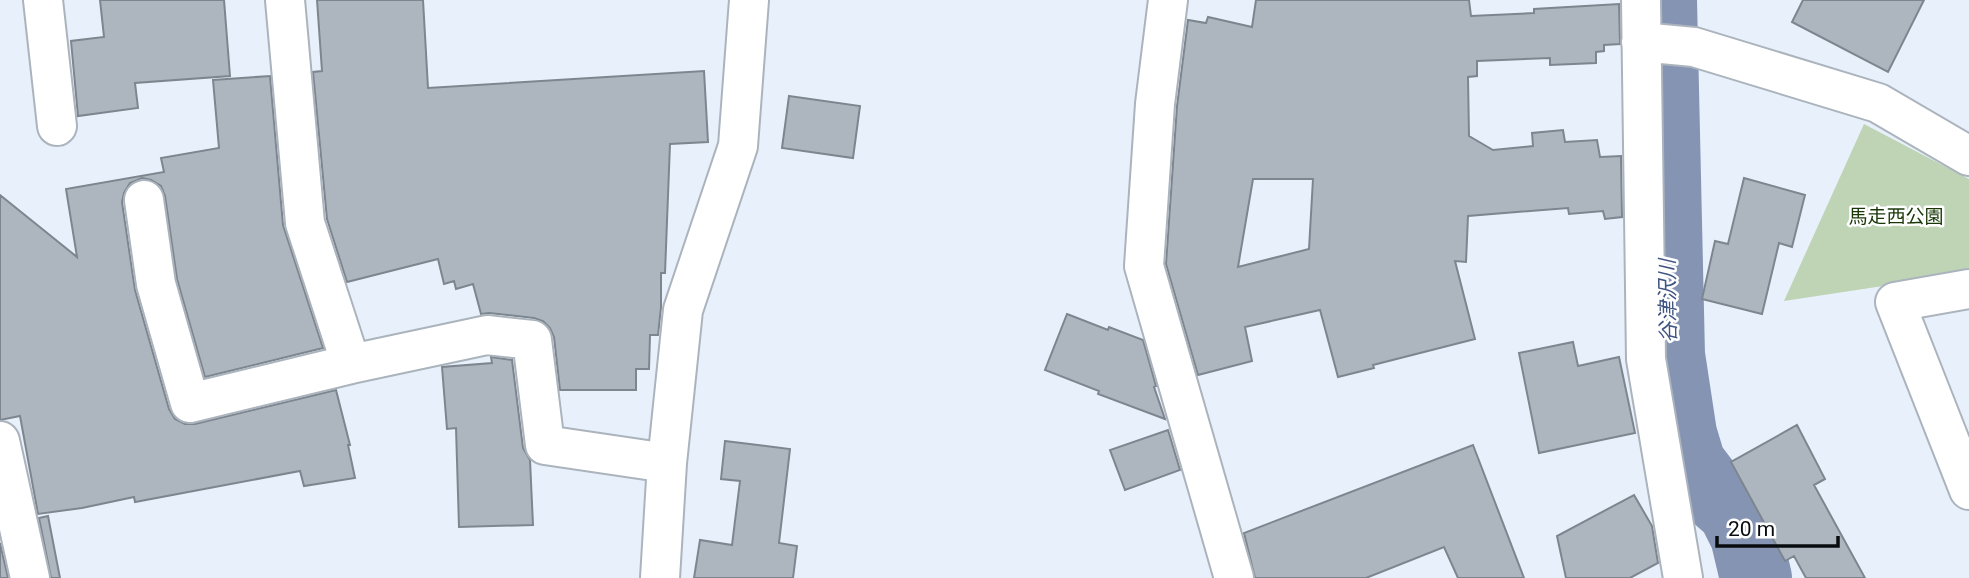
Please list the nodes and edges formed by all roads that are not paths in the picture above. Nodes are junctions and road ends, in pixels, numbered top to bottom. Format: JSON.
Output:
{"nodes":[{"id":1,"x":43,"y":0,"type":"edge"},
{"id":2,"x":285,"y":0,"type":"edge"},
{"id":3,"x":749,"y":0,"type":"edge"},
{"id":4,"x":1168,"y":0,"type":"edge"},
{"id":5,"x":1641,"y":0,"type":"edge"},
{"id":6,"x":1641,"y":42,"type":"junction"},
{"id":7,"x":57,"y":127,"type":"dead end"},
{"id":8,"x":1969,"y":156,"type":"edge"},
{"id":9,"x":144,"y":200,"type":"dead end"},
{"id":10,"x":1969,"y":289,"type":"edge"},
{"id":11,"x":351,"y":364,"type":"junction"},
{"id":12,"x":0,"y":442,"type":"edge"},
{"id":13,"x":667,"y":463,"type":"junction"},
{"id":14,"x":1969,"y":490,"type":"edge"},
{"id":15,"x":30,"y":578,"type":"edge"},
{"id":16,"x":660,"y":578,"type":"edge"},
{"id":17,"x":1234,"y":578,"type":"edge"},
{"id":18,"x":1684,"y":578,"type":"edge"}],
"edges":[{"from":1,"to":7,"type":"street"},
{"from":2,"to":11,"type":"street"},
{"from":3,"to":13,"type":"street"},
{"from":4,"to":17,"type":"street"},
{"from":5,"to":6,"type":"street"},
{"from":6,"to":8,"type":"street"},
{"from":6,"to":18,"type":"street"},
{"from":9,"to":11,"type":"street"},
{"from":10,"to":14,"type":"street"},
{"from":11,"to":13,"type":"street"},
{"from":12,"to":15,"type":"street"},
{"from":13,"to":16,"type":"street"}]}
